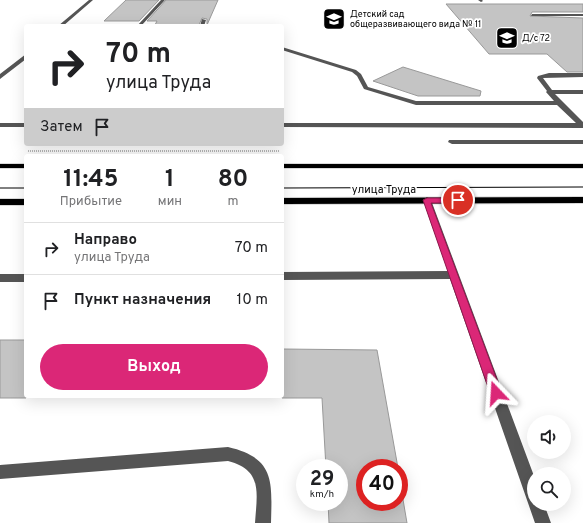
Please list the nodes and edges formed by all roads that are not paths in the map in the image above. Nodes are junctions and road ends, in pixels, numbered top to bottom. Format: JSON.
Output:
{"nodes":[{"id":1,"x":91,"y":0,"type":"edge"},
{"id":2,"x":163,"y":0,"type":"edge"},
{"id":3,"x":532,"y":15,"type":"dead end"},
{"id":4,"x":583,"y":15,"type":"edge"},
{"id":5,"x":204,"y":20,"type":"dead end"},
{"id":6,"x":62,"y":24,"type":"edge"},
{"id":7,"x":141,"y":24,"type":"edge"},
{"id":8,"x":203,"y":24,"type":"edge"},
{"id":9,"x":284,"y":49,"type":"edge"},
{"id":10,"x":24,"y":58,"type":"edge"},
{"id":11,"x":24,"y":67,"type":"edge"},
{"id":12,"x":11,"y":68,"type":"junction"},
{"id":13,"x":0,"y":70,"type":"edge"},
{"id":14,"x":583,"y":74,"type":"edge"},
{"id":15,"x":0,"y":77,"type":"edge"},
{"id":16,"x":549,"y":92,"type":"junction"},
{"id":17,"x":583,"y":92,"type":"edge"},
{"id":18,"x":559,"y":103,"type":"junction"},
{"id":19,"x":0,"y":125,"type":"edge"},
{"id":20,"x":24,"y":125,"type":"edge"},
{"id":21,"x":284,"y":125,"type":"edge"},
{"id":22,"x":582,"y":125,"type":"edge"},
{"id":23,"x":452,"y":142,"type":"dead end"},
{"id":24,"x":583,"y":142,"type":"edge"},
{"id":25,"x":0,"y":166,"type":"edge"},
{"id":26,"x":24,"y":166,"type":"edge"},
{"id":27,"x":284,"y":166,"type":"edge"},
{"id":28,"x":583,"y":166,"type":"edge"},
{"id":29,"x":427,"y":200,"type":"junction"},
{"id":30,"x":583,"y":200,"type":"edge"},
{"id":31,"x":284,"y":201,"type":"edge"},
{"id":32,"x":0,"y":202,"type":"edge"},
{"id":33,"x":24,"y":202,"type":"edge"},
{"id":34,"x":452,"y":275,"type":"junction"},
{"id":35,"x":284,"y":276,"type":"edge"},
{"id":36,"x":0,"y":278,"type":"edge"},
{"id":37,"x":24,"y":278,"type":"edge"},
{"id":38,"x":0,"y":472,"type":"edge"},
{"id":39,"x":527,"y":478,"type":"edge"},
{"id":40,"x":539,"y":511,"type":"edge"},
{"id":41,"x":263,"y":523,"type":"edge"},
{"id":42,"x":543,"y":523,"type":"edge"}],
"edges":[{"from":1,"to":6,"type":"street"},
{"from":2,"to":7,"type":"street"},
{"from":3,"to":4,"type":"street"},
{"from":5,"to":8,"type":"street"},
{"from":9,"to":18,"type":"street"},
{"from":10,"to":12,"type":"street"},
{"from":11,"to":12,"type":"street"},
{"from":12,"to":13,"type":"street"},
{"from":12,"to":15,"type":"street"},
{"from":14,"to":16,"type":"street"},
{"from":16,"to":17,"type":"street"},
{"from":16,"to":18,"type":"street"},
{"from":18,"to":22,"type":"street"},
{"from":19,"to":20,"type":"street"},
{"from":21,"to":22,"type":"street"},
{"from":23,"to":24,"type":"street"},
{"from":25,"to":26,"type":"main road"},
{"from":27,"to":28,"type":"main road","name":"улица Труда"},
{"from":29,"to":30,"type":"main road","name":"улица Труда"},
{"from":29,"to":31,"type":"main road","name":"улица Труда"},
{"from":29,"to":34,"type":"street"},
{"from":32,"to":33,"type":"main road"},
{"from":34,"to":35,"type":"street"},
{"from":34,"to":39,"type":"street"},
{"from":36,"to":37,"type":"street"},
{"from":38,"to":41,"type":"street"},
{"from":40,"to":42,"type":"street"}]}
